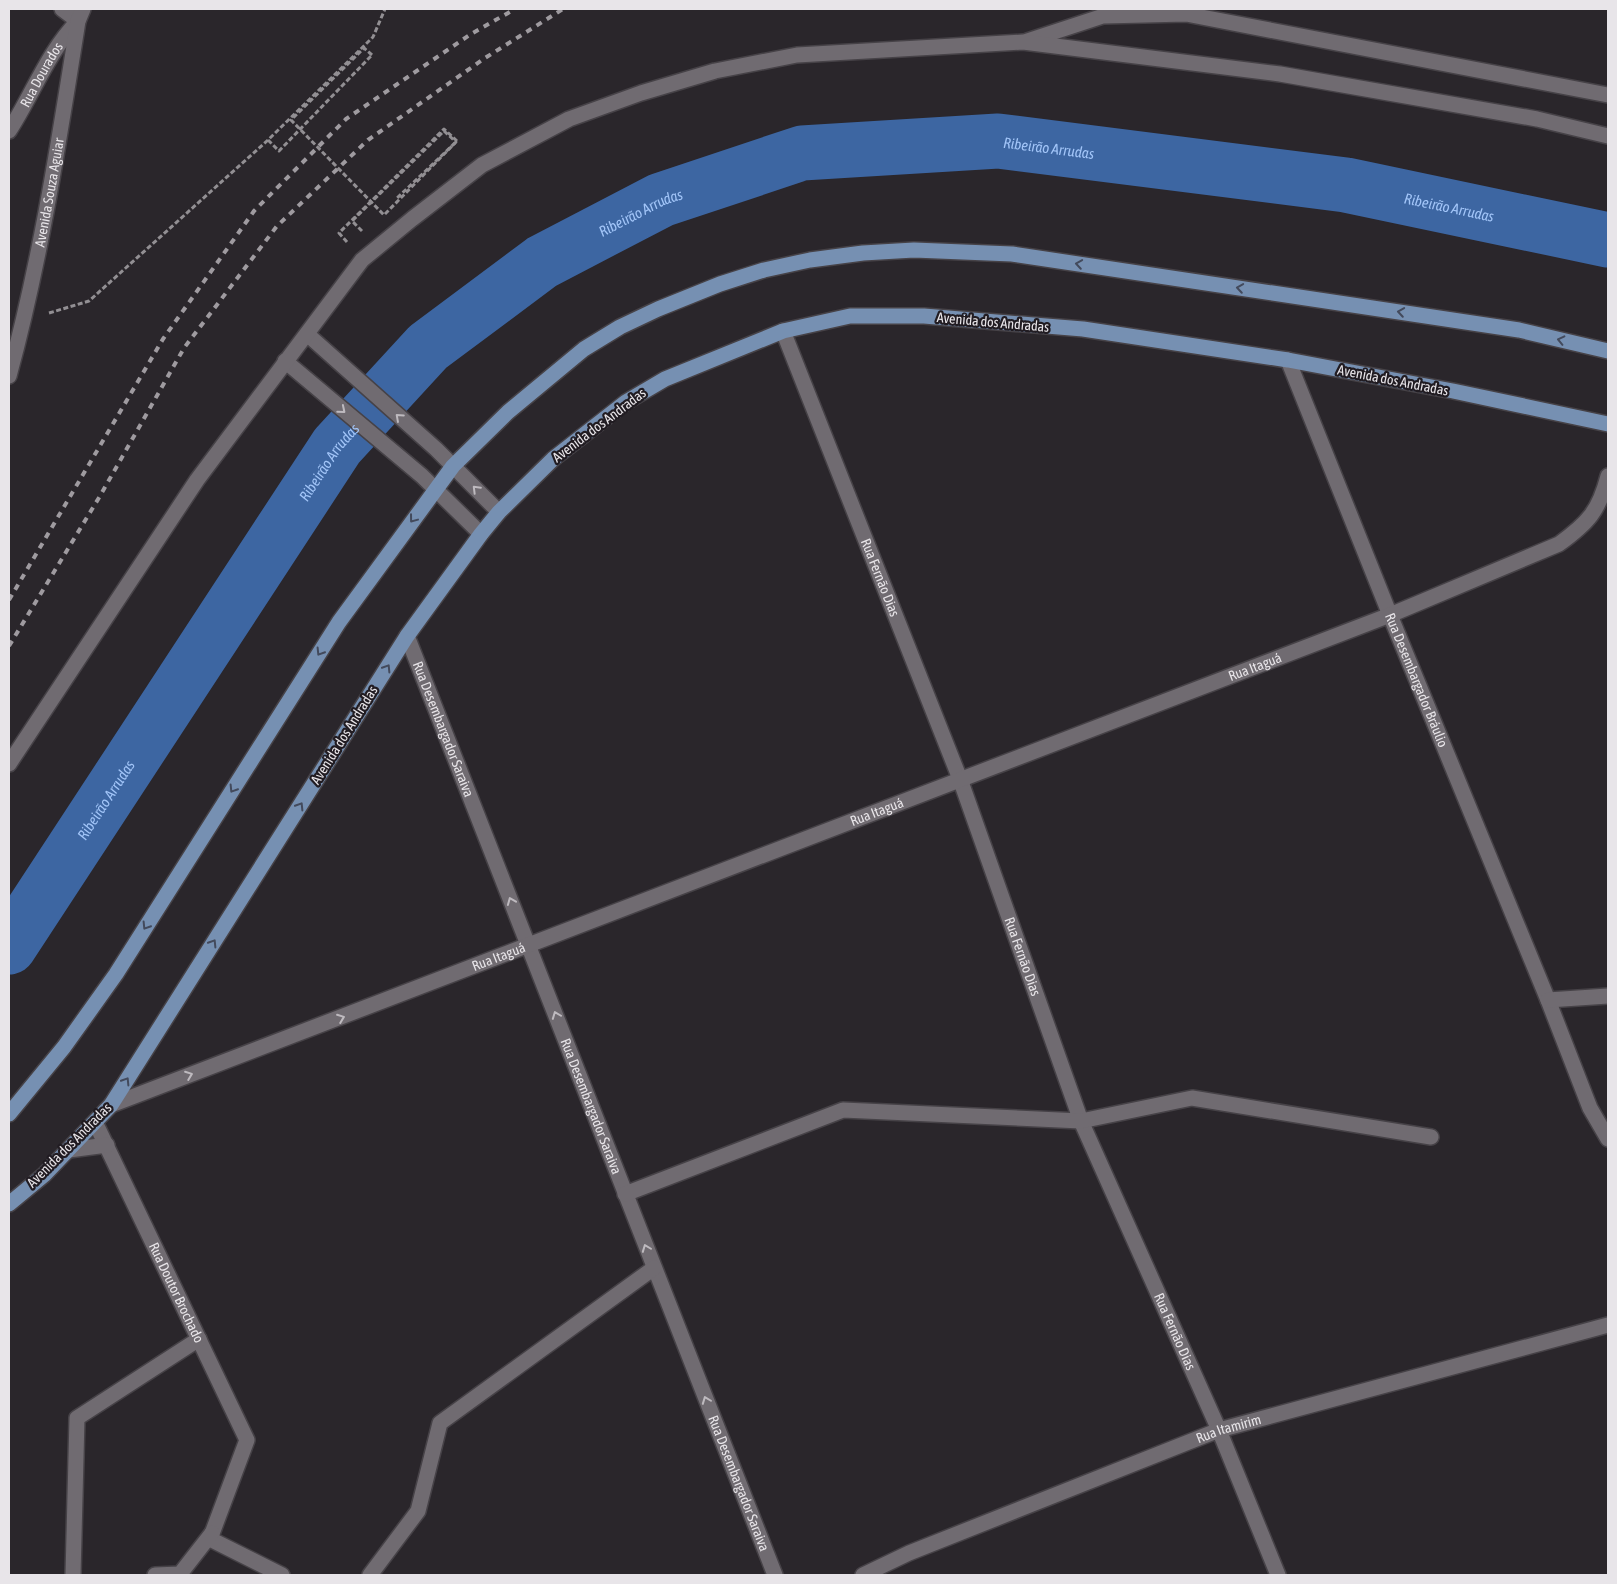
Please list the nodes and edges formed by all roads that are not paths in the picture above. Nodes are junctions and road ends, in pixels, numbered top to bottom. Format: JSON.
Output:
{"nodes":[{"id":1,"x":62,"y":9,"type":"edge"},
{"id":2,"x":81,"y":15,"type":"edge"},
{"id":3,"x":1023,"y":42,"type":"junction"},
{"id":4,"x":1608,"y":95,"type":"edge"},
{"id":5,"x":9,"y":131,"type":"edge"},
{"id":6,"x":1608,"y":136,"type":"edge"},
{"id":7,"x":783,"y":331,"type":"junction"},
{"id":8,"x":307,"y":334,"type":"junction"},
{"id":9,"x":1608,"y":351,"type":"edge"},
{"id":10,"x":285,"y":360,"type":"junction"},
{"id":11,"x":1288,"y":360,"type":"junction"},
{"id":12,"x":9,"y":376,"type":"edge"},
{"id":13,"x":1608,"y":424,"type":"edge"},
{"id":14,"x":453,"y":466,"type":"junction"},
{"id":15,"x":1608,"y":476,"type":"edge"},
{"id":16,"x":436,"y":489,"type":"junction"},
{"id":17,"x":499,"y":512,"type":"junction"},
{"id":18,"x":481,"y":534,"type":"junction"},
{"id":19,"x":1390,"y":615,"type":"junction"},
{"id":20,"x":407,"y":636,"type":"junction"},
{"id":21,"x":9,"y":764,"type":"edge"},
{"id":22,"x":960,"y":779,"type":"junction"},
{"id":23,"x":529,"y":946,"type":"junction"},
{"id":24,"x":1608,"y":996,"type":"edge"},
{"id":25,"x":1548,"y":1000,"type":"junction"},
{"id":26,"x":111,"y":1105,"type":"junction"},
{"id":27,"x":9,"y":1114,"type":"edge"},
{"id":28,"x":1080,"y":1121,"type":"junction"},
{"id":29,"x":95,"y":1122,"type":"junction"},
{"id":30,"x":1431,"y":1137,"type":"dead end"},
{"id":31,"x":1608,"y":1139,"type":"edge"},
{"id":32,"x":107,"y":1145,"type":"junction"},
{"id":33,"x":69,"y":1150,"type":"junction"},
{"id":34,"x":625,"y":1194,"type":"junction"},
{"id":35,"x":9,"y":1204,"type":"edge"},
{"id":36,"x":654,"y":1268,"type":"junction"},
{"id":37,"x":1608,"y":1325,"type":"edge"},
{"id":38,"x":199,"y":1339,"type":"junction"},
{"id":39,"x":1219,"y":1430,"type":"junction"},
{"id":40,"x":212,"y":1533,"type":"junction"},
{"id":41,"x":73,"y":1575,"type":"edge"},
{"id":42,"x":155,"y":1575,"type":"edge"},
{"id":43,"x":282,"y":1575,"type":"edge"},
{"id":44,"x":370,"y":1575,"type":"edge"},
{"id":45,"x":775,"y":1575,"type":"edge"},
{"id":46,"x":863,"y":1575,"type":"edge"},
{"id":47,"x":1278,"y":1575,"type":"edge"}],
"edges":[{"from":1,"to":2,"type":"street"},
{"from":2,"to":5,"type":"street","name":"Rua Dourados"},
{"from":2,"to":12,"type":"street","name":"Avenida Souza Aguiar"},
{"from":3,"to":4,"type":"street"},
{"from":3,"to":6,"type":"street"},
{"from":3,"to":8,"type":"street"},
{"from":7,"to":11,"type":"main road","name":"Avenida dos Andradas"},
{"from":7,"to":17,"type":"main road","name":"Avenida dos Andradas"},
{"from":7,"to":22,"type":"street","name":"Rua Fernão Dias"},
{"from":8,"to":10,"type":"street"},
{"from":14,"to":8,"type":"street","one_way":true},
{"from":9,"to":14,"type":"main road","one_way":true},
{"from":10,"to":16,"type":"street","one_way":true},
{"from":10,"to":21,"type":"street"},
{"from":11,"to":13,"type":"main road","name":"Avenida dos Andradas"},
{"from":11,"to":19,"type":"street","name":"Rua Desembargador Bráulio"},
{"from":14,"to":16,"type":"main road"},
{"from":17,"to":14,"type":"street","one_way":true},
{"from":15,"to":19,"type":"street","name":"Rua Itaguá"},
{"from":16,"to":18,"type":"street"},
{"from":16,"to":27,"type":"main road","one_way":true},
{"from":17,"to":18,"type":"main road","name":"Avenida dos Andradas"},
{"from":18,"to":20,"type":"main road","name":"Avenida dos Andradas"},
{"from":19,"to":22,"type":"street","name":"Rua Itaguá"},
{"from":19,"to":25,"type":"street","name":"Rua Desembargador Bráulio"},
{"from":23,"to":20,"type":"street","name":"Rua Desembargador Saraiva","one_way":true},
{"from":26,"to":20,"type":"main road","name":"Avenida dos Andradas","one_way":true},
{"from":22,"to":23,"type":"street","name":"Rua Itaguá"},
{"from":22,"to":28,"type":"street","name":"Rua Fernão Dias"},
{"from":26,"to":23,"type":"street","name":"Rua Itaguá","one_way":true},
{"from":34,"to":23,"type":"street","name":"Rua Desembargador Saraiva","one_way":true},
{"from":24,"to":25,"type":"street"},
{"from":25,"to":31,"type":"street","name":"Rua Desembargador Bráulio"},
{"from":26,"to":29,"type":"main road","name":"Avenida dos Andradas"},
{"from":28,"to":30,"type":"street"},
{"from":28,"to":34,"type":"street"},
{"from":28,"to":39,"type":"street","name":"Rua Fernão Dias"},
{"from":29,"to":32,"type":"street","name":"Rua Doutor Brochado"},
{"from":29,"to":33,"type":"main road","name":"Avenida dos Andradas"},
{"from":32,"to":33,"type":"street"},
{"from":32,"to":38,"type":"street","name":"Rua Doutor Brochado"},
{"from":33,"to":35,"type":"main road","name":"Avenida dos Andradas"},
{"from":36,"to":34,"type":"street","name":"Rua Desembargador Saraiva","one_way":true},
{"from":36,"to":44,"type":"street"},
{"from":45,"to":36,"type":"street","name":"Rua Desembargador Saraiva","one_way":true},
{"from":37,"to":39,"type":"street","name":"Rua Itamirim"},
{"from":38,"to":40,"type":"street","name":"Rua Doutor Brochado"},
{"from":38,"to":41,"type":"street"},
{"from":39,"to":46,"type":"street","name":"Rua Itamirim"},
{"from":39,"to":47,"type":"street","name":"Rua Fernão Dias"},
{"from":40,"to":42,"type":"street"},
{"from":40,"to":43,"type":"street"}]}
